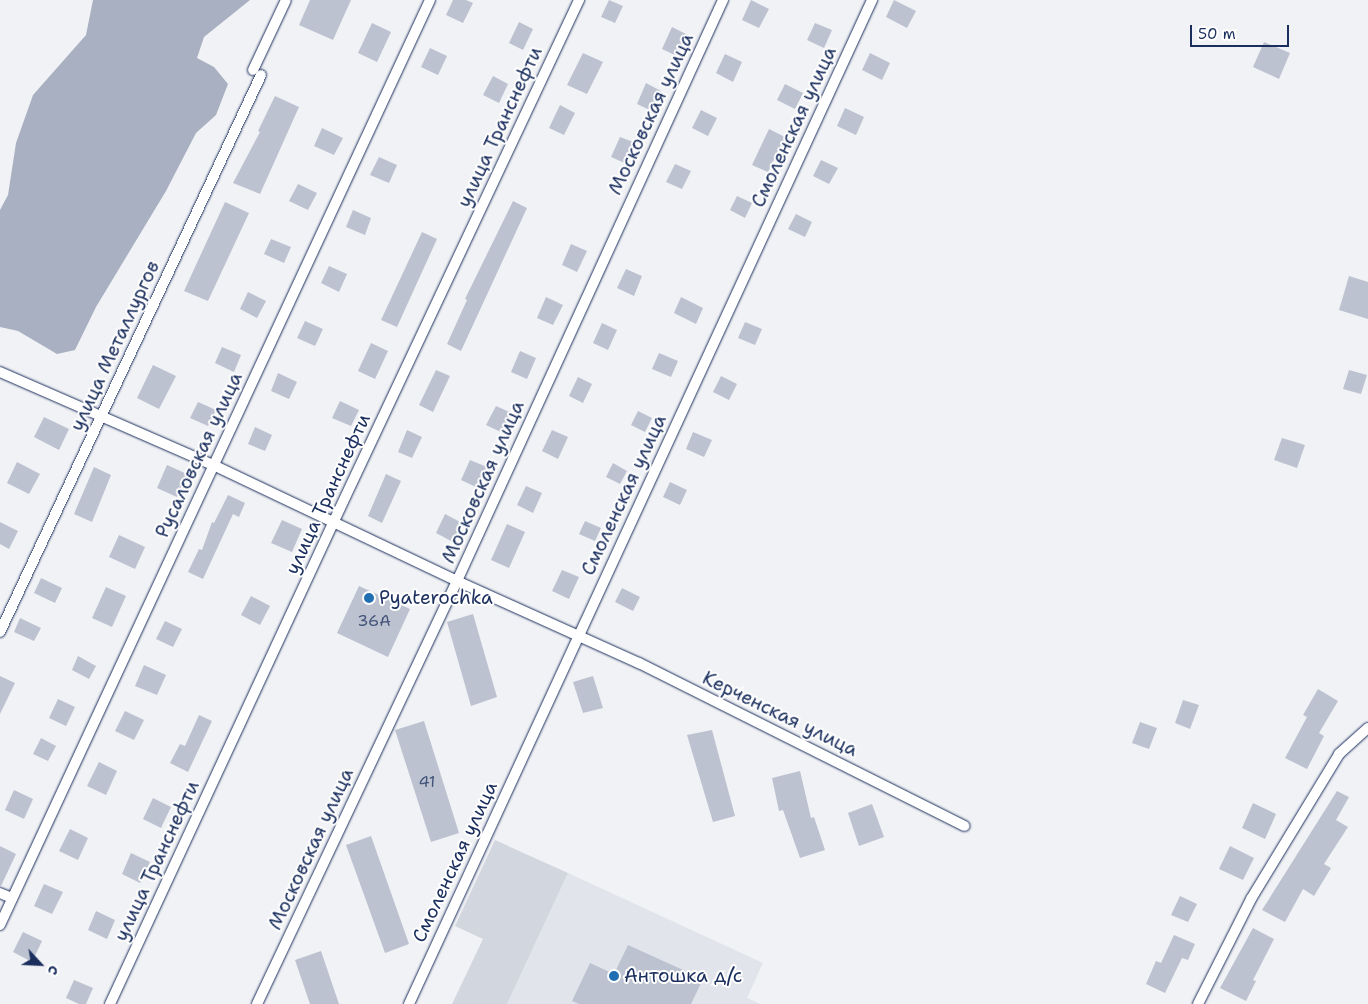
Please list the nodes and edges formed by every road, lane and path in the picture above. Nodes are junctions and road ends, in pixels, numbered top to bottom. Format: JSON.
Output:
{"nodes":[{"id":1,"x":286,"y":0,"type":"edge"},
{"id":2,"x":430,"y":0,"type":"edge"},
{"id":3,"x":579,"y":0,"type":"edge"},
{"id":4,"x":723,"y":0,"type":"edge"},
{"id":5,"x":872,"y":0,"type":"edge"},
{"id":6,"x":0,"y":372,"type":"edge"},
{"id":7,"x":101,"y":417,"type":"junction"},
{"id":8,"x":213,"y":465,"type":"junction"},
{"id":9,"x":334,"y":521,"type":"junction"},
{"id":10,"x":457,"y":581,"type":"junction"},
{"id":11,"x":0,"y":632,"type":"edge"},
{"id":12,"x":579,"y":635,"type":"junction"},
{"id":13,"x":1368,"y":728,"type":"edge"},
{"id":14,"x":965,"y":826,"type":"dead end"},
{"id":15,"x":0,"y":893,"type":"edge"},
{"id":16,"x":12,"y":898,"type":"junction"},
{"id":17,"x":0,"y":925,"type":"edge"},
{"id":18,"x":110,"y":1004,"type":"edge"},
{"id":19,"x":257,"y":1004,"type":"edge"},
{"id":20,"x":409,"y":1004,"type":"edge"},
{"id":21,"x":1198,"y":1004,"type":"edge"}],
"edges":[{"from":1,"to":7,"type":"street","name":"улица Металлургов"},
{"from":2,"to":8,"type":"street","name":"Русаловская улица"},
{"from":3,"to":9,"type":"street","name":"улица Транснефти"},
{"from":4,"to":10,"type":"street","name":"Московская улица"},
{"from":5,"to":12,"type":"street","name":"Смоленская улица"},
{"from":6,"to":7,"type":"street","name":"Керченская улица"},
{"from":7,"to":8,"type":"street","name":"Керченская улица"},
{"from":7,"to":11,"type":"street","name":"улица Металлургов"},
{"from":8,"to":9,"type":"street","name":"Керченская улица"},
{"from":8,"to":16,"type":"street","name":"Русаловская улица"},
{"from":9,"to":10,"type":"street","name":"Керченская улица"},
{"from":9,"to":18,"type":"street","name":"улица Транснефти"},
{"from":10,"to":12,"type":"street","name":"Керченская улица"},
{"from":10,"to":19,"type":"street","name":"Московская улица"},
{"from":12,"to":14,"type":"street","name":"Керченская улица"},
{"from":12,"to":20,"type":"street","name":"Смоленская улица"},
{"from":13,"to":21,"type":"street"},
{"from":15,"to":16,"type":"street"},
{"from":16,"to":17,"type":"street","name":"Русаловская улица"}]}
